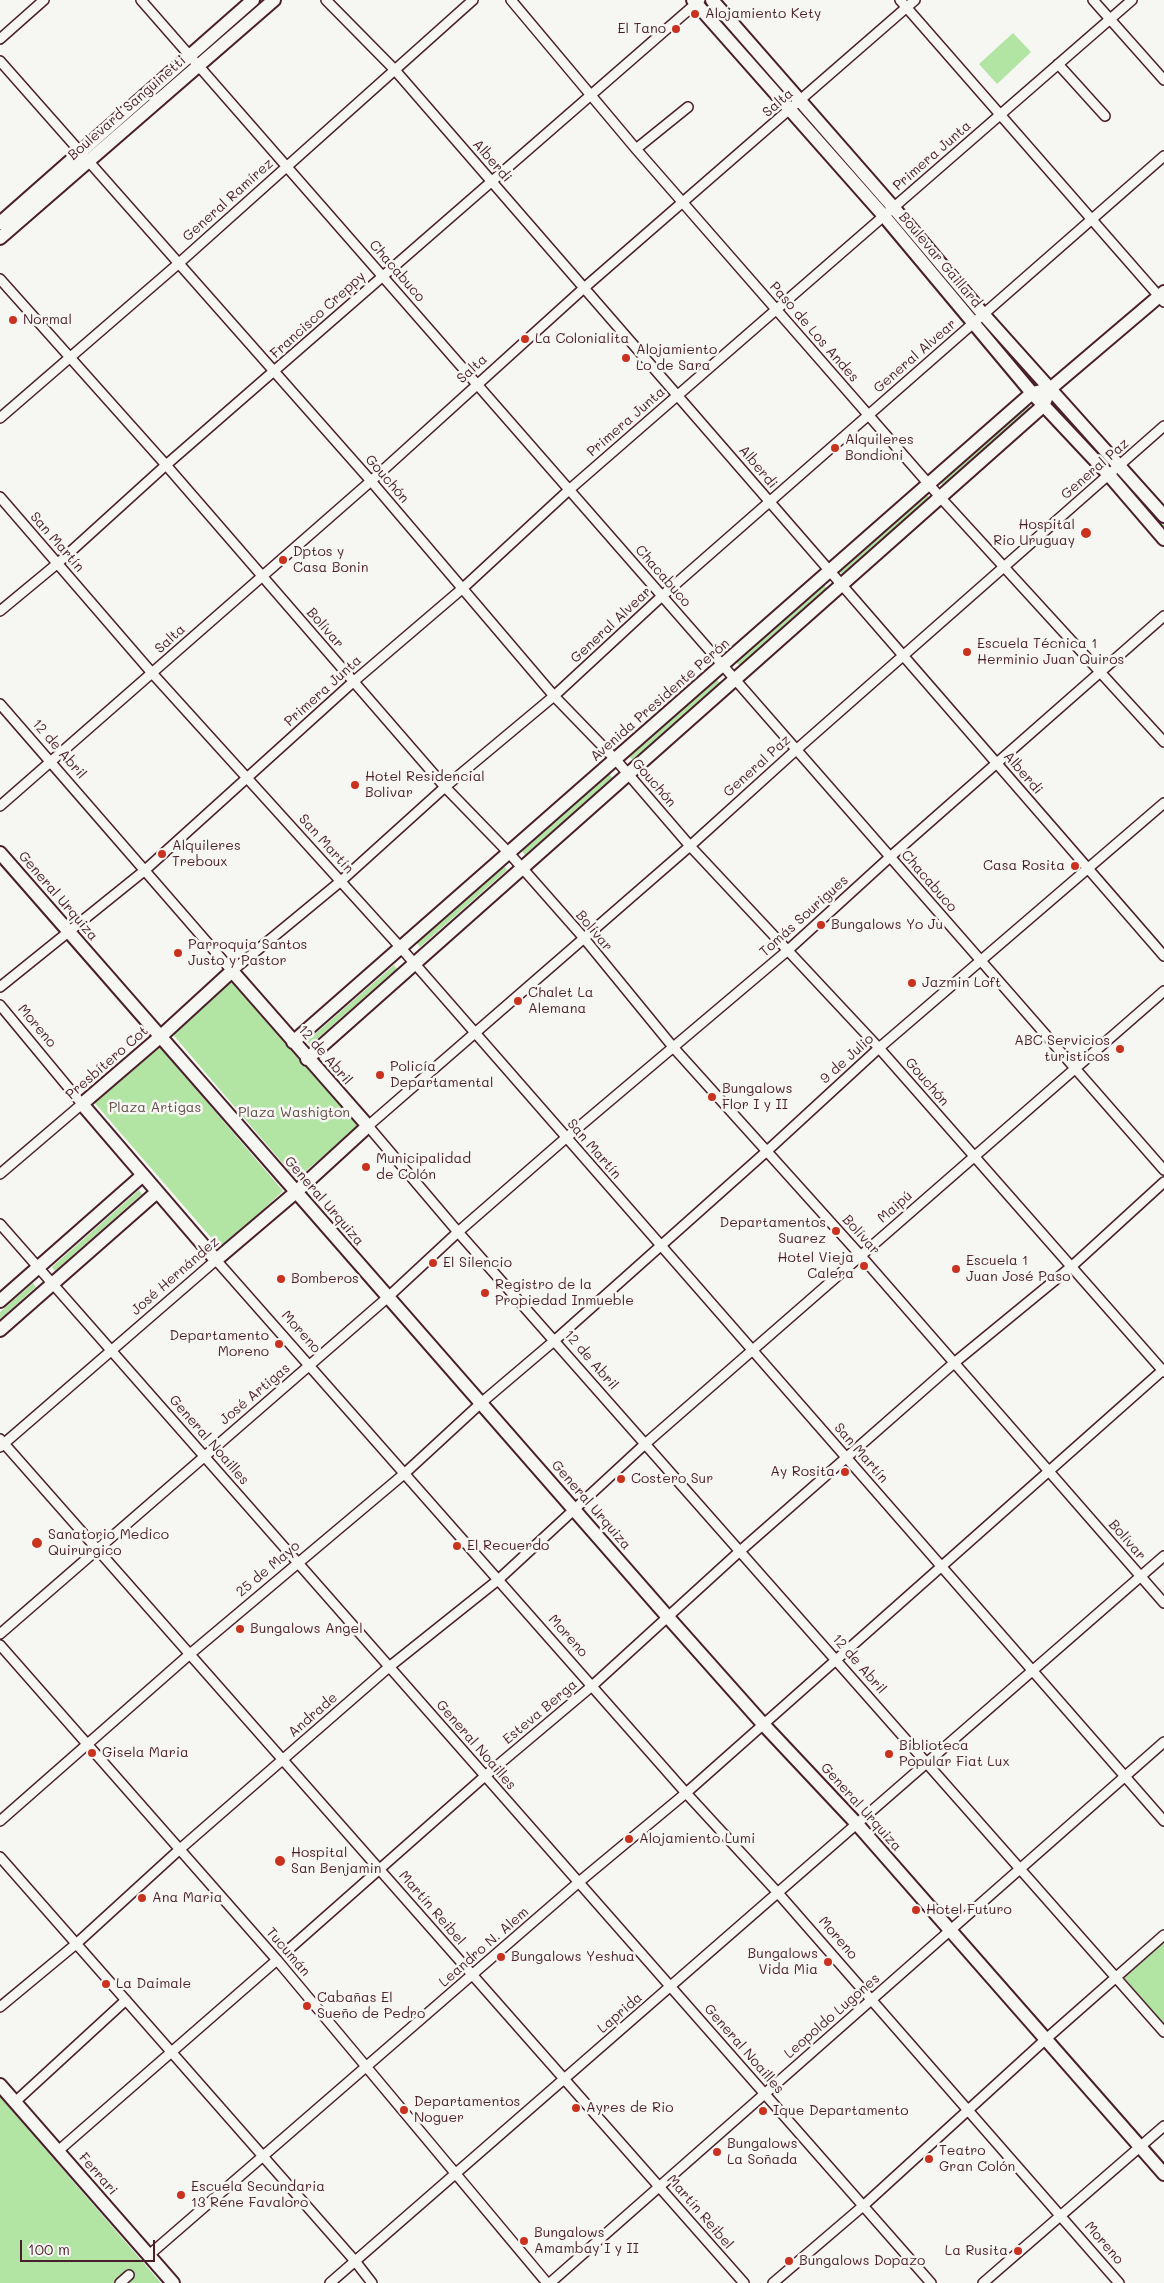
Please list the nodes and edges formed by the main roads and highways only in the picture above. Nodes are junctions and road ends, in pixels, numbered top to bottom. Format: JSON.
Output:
{"nodes":[{"id":1,"x":253,"y":0,"type":"edge"},
{"id":2,"x":274,"y":0,"type":"edge"},
{"id":3,"x":712,"y":0,"type":"edge"},
{"id":4,"x":696,"y":1,"type":"edge"},
{"id":5,"x":889,"y":212,"type":"junction"},
{"id":6,"x":0,"y":223,"type":"edge"},
{"id":7,"x":0,"y":238,"type":"edge"},
{"id":8,"x":1162,"y":296,"type":"edge"},
{"id":9,"x":978,"y":318,"type":"junction"},
{"id":10,"x":1050,"y":389,"type":"junction"},
{"id":11,"x":1032,"y":393,"type":"junction"},
{"id":12,"x":1043,"y":406,"type":"junction"},
{"id":13,"x":1164,"y":516,"type":"edge"},
{"id":14,"x":1164,"y":539,"type":"edge"},
{"id":15,"x":0,"y":853,"type":"edge"},
{"id":16,"x":232,"y":971,"type":"joint"},
{"id":17,"x":160,"y":1037,"type":"junction"},
{"id":18,"x":293,"y":1042,"type":"junction"},
{"id":19,"x":308,"y":1058,"type":"junction"},
{"id":20,"x":82,"y":1104,"type":"joint"},
{"id":21,"x":368,"y":1126,"type":"joint"},
{"id":22,"x":143,"y":1175,"type":"junction"},
{"id":23,"x":156,"y":1192,"type":"junction"},
{"id":24,"x":296,"y":1192,"type":"junction"},
{"id":25,"x":216,"y":1260,"type":"joint"},
{"id":26,"x":0,"y":1301,"type":"edge"},
{"id":27,"x":0,"y":1330,"type":"edge"},
{"id":28,"x":0,"y":2086,"type":"edge"},
{"id":29,"x":1164,"y":2174,"type":"edge"},
{"id":30,"x":172,"y":2283,"type":"edge"}],
"edges":[{"from":1,"to":6,"type":"main road","name":"Boulevard Sanguinetti"},
{"from":2,"to":7,"type":"main road","name":"Boulevard Sanguinetti"},
{"from":3,"to":5,"type":"main road","name":"Boulevar Gaillard"},
{"from":4,"to":5,"type":"main road","name":"Boulevar Gaillard"},
{"from":5,"to":9,"type":"main road","name":"Boulevar Gaillard"},
{"from":8,"to":10,"type":"main road","name":"Avenida Presidente Perón"},
{"from":9,"to":10,"type":"main road","name":"Boulevar Gaillard"},
{"from":9,"to":11,"type":"main road","name":"Boulevar Gaillard"},
{"from":10,"to":11,"type":"main road","name":"Avenida Presidente Perón"},
{"from":10,"to":12,"type":"main road","name":"Avenida Presidente Perón"},
{"from":10,"to":13,"type":"main road","name":"Boulevar Gaillard"},
{"from":11,"to":12,"type":"main road","name":"Boulevar Gaillard"},
{"from":11,"to":18,"type":"main road","name":"Avenida Presidente Perón"},
{"from":12,"to":14,"type":"main road","name":"Boulevar Gaillard"},
{"from":12,"to":19,"type":"main road","name":"Avenida Presidente Perón"},
{"from":15,"to":17,"type":"main road","name":"General Urquiza"},
{"from":16,"to":17,"type":"main road","name":"Presbítero Cot"},
{"from":16,"to":18,"type":"main road","name":"12 de Abril"},
{"from":17,"to":20,"type":"main road","name":"Presbítero Cot"},
{"from":17,"to":24,"type":"main road","name":"General Urquiza"},
{"from":18,"to":19,"type":"main road","name":"12 de Abril"},
{"from":19,"to":21,"type":"main road","name":"12 de Abril"},
{"from":20,"to":22,"type":"main road","name":"Moreno"},
{"from":21,"to":24,"type":"main road","name":"José Hernández"},
{"from":22,"to":23,"type":"main road","name":"Moreno"},
{"from":22,"to":26,"type":"main road"},
{"from":23,"to":25,"type":"main road","name":"Moreno"},
{"from":23,"to":27,"type":"main road"},
{"from":24,"to":25,"type":"main road","name":"José Hernández"},
{"from":24,"to":29,"type":"main road","name":"General Urquiza"},
{"from":28,"to":30,"type":"main road","name":"Ferrari"}]}
